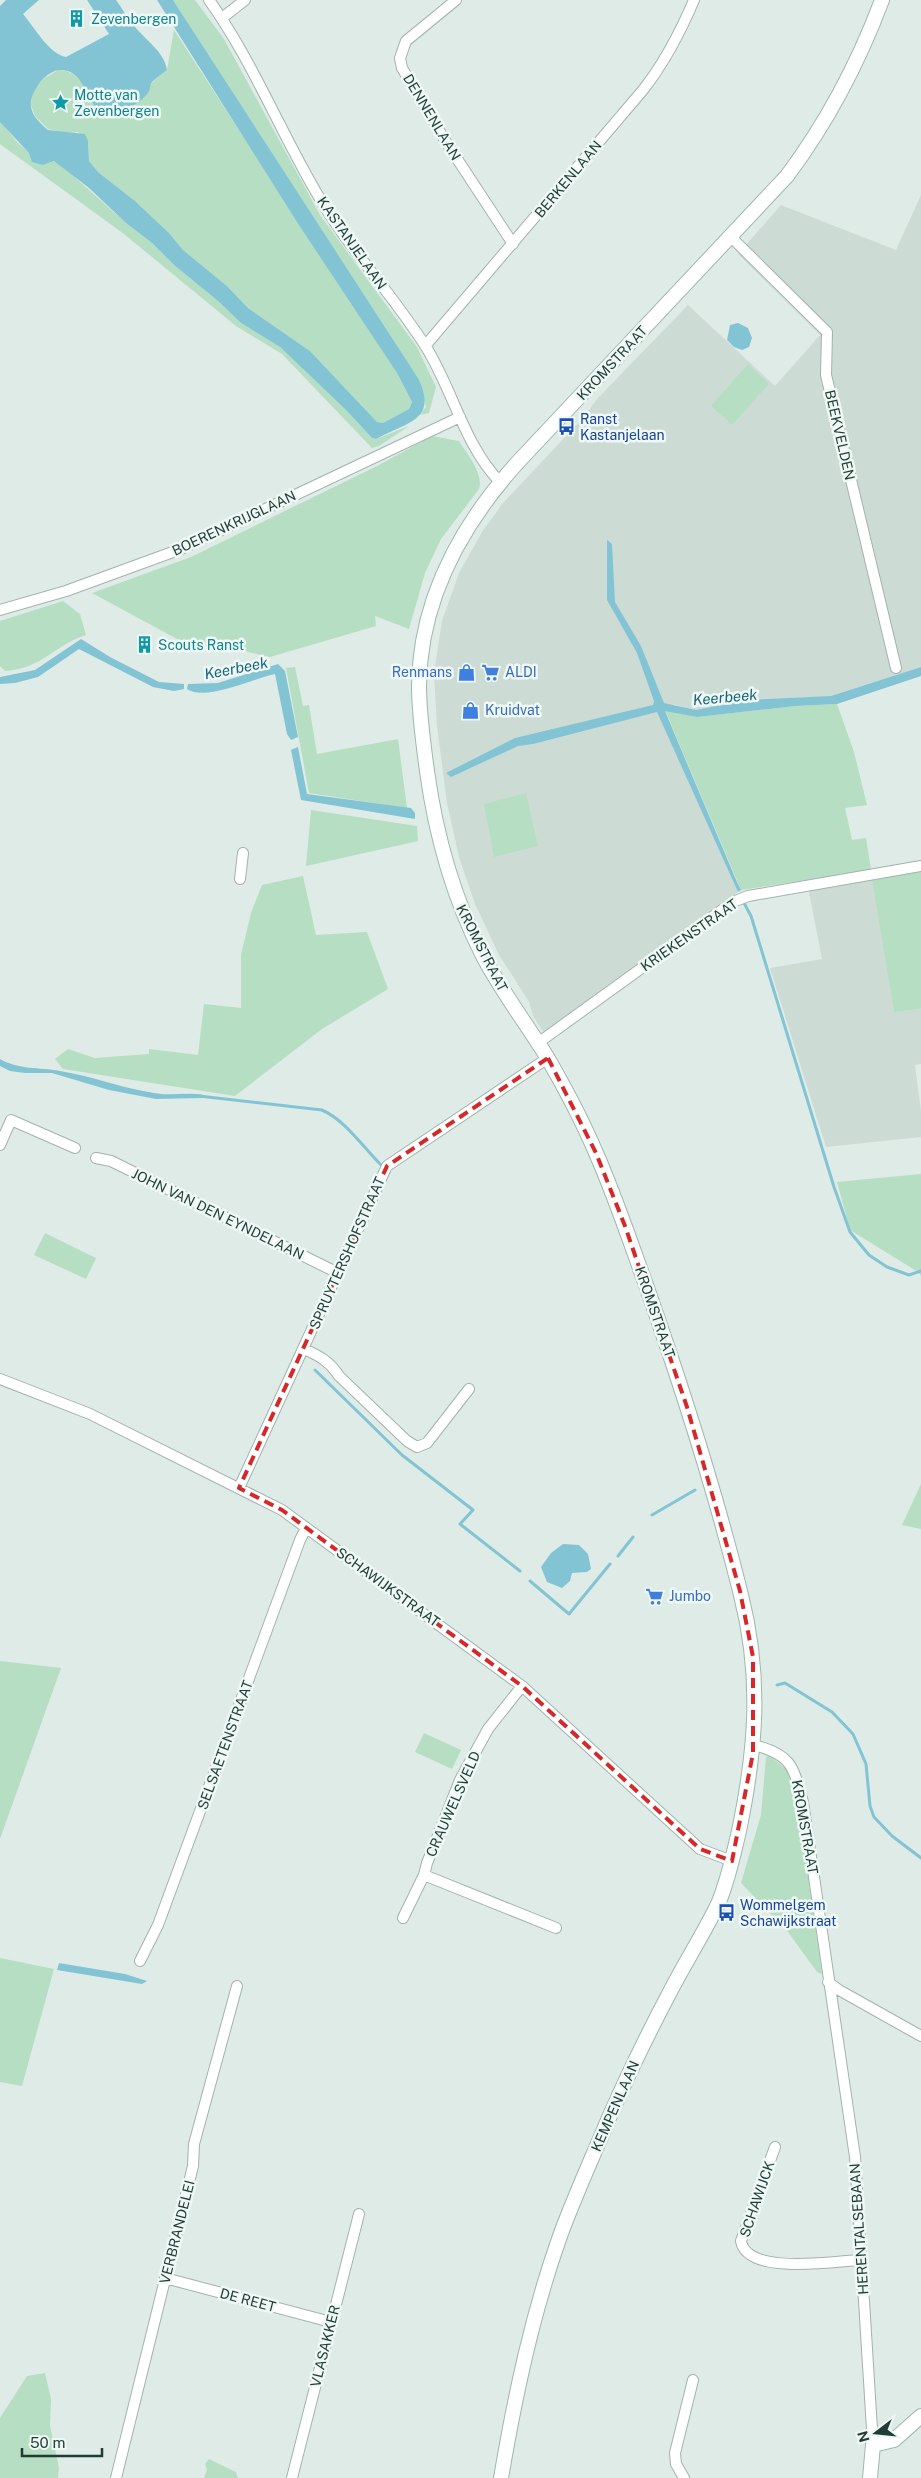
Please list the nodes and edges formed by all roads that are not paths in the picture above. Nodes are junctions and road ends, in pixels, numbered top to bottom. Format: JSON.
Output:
{"nodes":[{"id":1,"x":209,"y":0,"type":"edge"},
{"id":2,"x":245,"y":0,"type":"edge"},
{"id":3,"x":456,"y":0,"type":"edge"},
{"id":4,"x":694,"y":0,"type":"edge"},
{"id":5,"x":882,"y":0,"type":"edge"},
{"id":6,"x":222,"y":18,"type":"junction"},
{"id":7,"x":730,"y":237,"type":"junction"},
{"id":8,"x":513,"y":244,"type":"junction"},
{"id":9,"x":425,"y":346,"type":"junction"},
{"id":10,"x":460,"y":417,"type":"junction"},
{"id":11,"x":500,"y":482,"type":"junction"},
{"id":12,"x":0,"y":610,"type":"edge"},
{"id":13,"x":896,"y":668,"type":"dead end"},
{"id":14,"x":243,"y":853,"type":"dead end"},
{"id":15,"x":921,"y":866,"type":"edge"},
{"id":16,"x":240,"y":879,"type":"dead end"},
{"id":17,"x":538,"y":1043,"type":"junction"},
{"id":18,"x":548,"y":1058,"type":"junction"},
{"id":19,"x":0,"y":1145,"type":"edge"},
{"id":20,"x":75,"y":1148,"type":"dead end"},
{"id":21,"x":96,"y":1158,"type":"dead end"},
{"id":22,"x":338,"y":1273,"type":"junction"},
{"id":23,"x":304,"y":1349,"type":"junction"},
{"id":24,"x":0,"y":1379,"type":"edge"},
{"id":25,"x":469,"y":1389,"type":"dead end"},
{"id":26,"x":239,"y":1488,"type":"junction"},
{"id":27,"x":306,"y":1528,"type":"junction"},
{"id":28,"x":522,"y":1686,"type":"junction"},
{"id":29,"x":754,"y":1745,"type":"junction"},
{"id":30,"x":732,"y":1861,"type":"junction"},
{"id":31,"x":424,"y":1876,"type":"junction"},
{"id":32,"x":403,"y":1918,"type":"dead end"},
{"id":33,"x":556,"y":1928,"type":"dead end"},
{"id":34,"x":140,"y":1961,"type":"dead end"},
{"id":35,"x":828,"y":1982,"type":"junction"},
{"id":36,"x":237,"y":1986,"type":"dead end"},
{"id":37,"x":921,"y":2036,"type":"edge"},
{"id":38,"x":775,"y":2147,"type":"dead end"},
{"id":39,"x":359,"y":2214,"type":"dead end"},
{"id":40,"x":861,"y":2260,"type":"junction"},
{"id":41,"x":166,"y":2278,"type":"junction"},
{"id":42,"x":332,"y":2322,"type":"junction"},
{"id":43,"x":693,"y":2380,"type":"dead end"},
{"id":44,"x":921,"y":2416,"type":"edge"},
{"id":45,"x":873,"y":2445,"type":"junction"},
{"id":46,"x":116,"y":2478,"type":"edge"},
{"id":47,"x":292,"y":2478,"type":"edge"},
{"id":48,"x":501,"y":2478,"type":"edge"},
{"id":49,"x":684,"y":2478,"type":"edge"},
{"id":50,"x":870,"y":2478,"type":"edge"}],
"edges":[{"from":1,"to":6,"type":"street","name":"KASTANJELAAN"},
{"from":2,"to":6,"type":"street"},
{"from":3,"to":8,"type":"street","name":"DENNENLAAN"},
{"from":4,"to":8,"type":"street","name":"BERKENLAAN"},
{"from":5,"to":7,"type":"main road","name":"KROMSTRAAT"},
{"from":6,"to":9,"type":"street","name":"KASTANJELAAN"},
{"from":7,"to":11,"type":"main road","name":"KROMSTRAAT"},
{"from":7,"to":13,"type":"street","name":"BEEKVELDEN"},
{"from":8,"to":9,"type":"street","name":"BERKENLAAN"},
{"from":9,"to":10,"type":"street","name":"KASTANJELAAN"},
{"from":10,"to":11,"type":"street","name":"KASTANJELAAN"},
{"from":10,"to":12,"type":"street","name":"BOERENKRIJGLAAN"},
{"from":11,"to":17,"type":"main road","name":"KROMSTRAAT"},
{"from":14,"to":16,"type":"street"},
{"from":15,"to":17,"type":"street","name":"KRIEKENSTRAAT"},
{"from":17,"to":18,"type":"main road","name":"KROMSTRAAT"},
{"from":18,"to":22,"type":"street","name":"SPRUYTERSHOFSTRAAT"},
{"from":18,"to":29,"type":"main road","name":"KROMSTRAAT"},
{"from":19,"to":20,"type":"street"},
{"from":21,"to":22,"type":"street","name":"JOHN VAN DEN EYNDELAAN"},
{"from":22,"to":23,"type":"street","name":"SPRUYTERSHOFSTRAAT"},
{"from":23,"to":25,"type":"street"},
{"from":23,"to":26,"type":"street","name":"SPRUYTERSHOFSTRAAT"},
{"from":24,"to":26,"type":"street","name":"SCHAWIJKSTRAAT"},
{"from":26,"to":27,"type":"street","name":"SCHAWIJKSTRAAT"},
{"from":27,"to":28,"type":"street","name":"SCHAWIJKSTRAAT"},
{"from":27,"to":34,"type":"street","name":"SELSAETENSTRAAT"},
{"from":28,"to":30,"type":"street","name":"SCHAWIJKSTRAAT"},
{"from":28,"to":31,"type":"street","name":"CRAUWELSVELD"},
{"from":29,"to":30,"type":"main road","name":"KEMPENLAAN"},
{"from":29,"to":35,"type":"street","name":"KROMSTRAAT"},
{"from":30,"to":48,"type":"main road","name":"KEMPENLAAN"},
{"from":31,"to":32,"type":"street","name":"CRAUWELSVELD"},
{"from":31,"to":33,"type":"street","name":"CRAUWELSVELD"},
{"from":35,"to":37,"type":"street"},
{"from":35,"to":40,"type":"street","name":"HERENTALSEBAAN"},
{"from":36,"to":41,"type":"street","name":"VERBRANDELEI"},
{"from":38,"to":40,"type":"street","name":"SCHAWIJCK"},
{"from":39,"to":42,"type":"street","name":"VLASAKKER"},
{"from":40,"to":45,"type":"street","name":"HERENTALSEBAAN"},
{"from":41,"to":42,"type":"street","name":"DE REET"},
{"from":41,"to":46,"type":"street","name":"VERBRANDELEI"},
{"from":42,"to":47,"type":"street","name":"VLASAKKER"},
{"from":43,"to":49,"type":"street"},
{"from":44,"to":45,"type":"main road"},
{"from":45,"to":50,"type":"main road","name":"HERENTALSEBAAN"}]}
